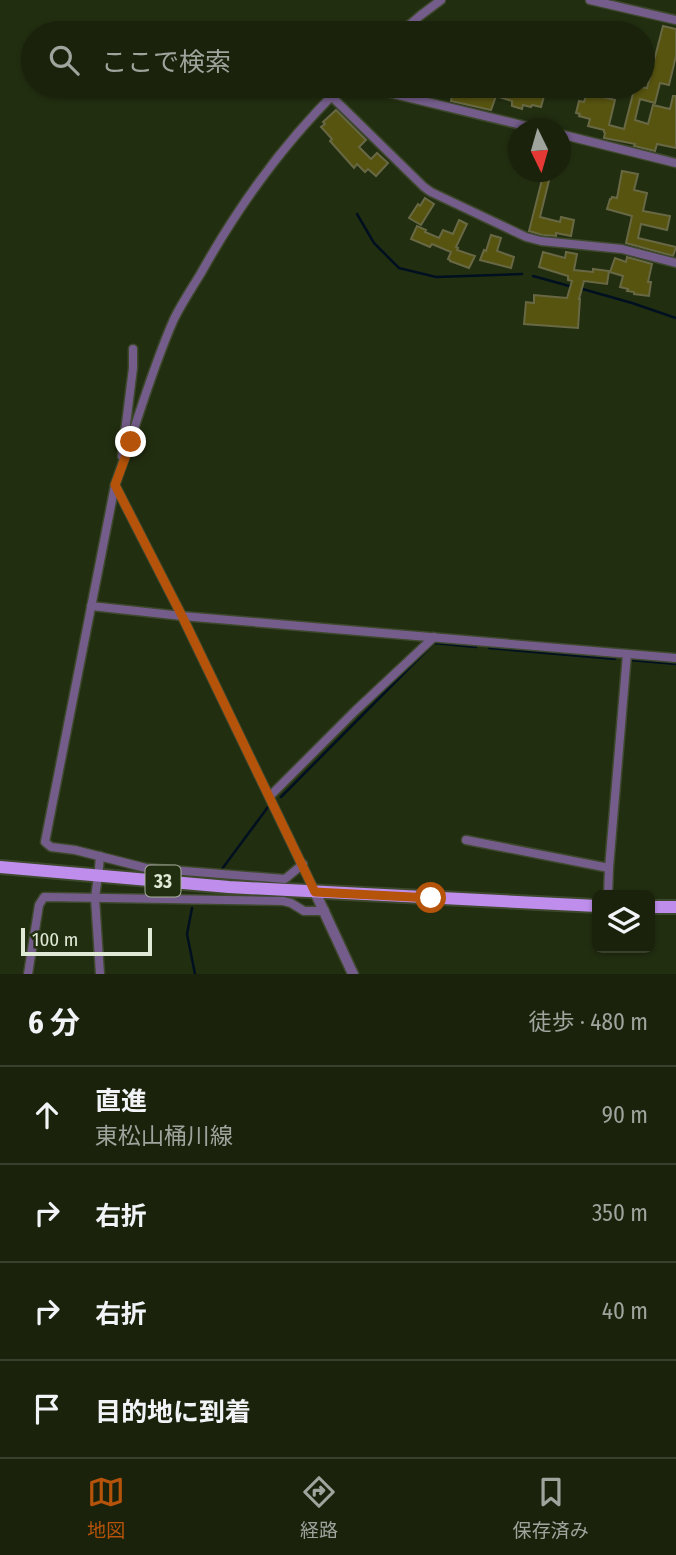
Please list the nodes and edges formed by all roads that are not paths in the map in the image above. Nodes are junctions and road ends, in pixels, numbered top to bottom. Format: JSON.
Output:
{"nodes":[{"id":1,"x":441,"y":0,"type":"edge"},
{"id":2,"x":590,"y":0,"type":"edge"},
{"id":3,"x":676,"y":20,"type":"edge"},
{"id":4,"x":414,"y":21,"type":"edge"},
{"id":5,"x":329,"y":98,"type":"edge"},
{"id":6,"x":333,"y":98,"type":"edge"},
{"id":7,"x":410,"y":98,"type":"edge"},
{"id":8,"x":508,"y":122,"type":"edge"},
{"id":9,"x":571,"y":137,"type":"edge"},
{"id":10,"x":676,"y":163,"type":"edge"},
{"id":11,"x":676,"y":263,"type":"edge"},
{"id":12,"x":133,"y":349,"type":"dead end"},
{"id":13,"x":121,"y":470,"type":"junction"},
{"id":14,"x":115,"y":485,"type":"junction"},
{"id":15,"x":91,"y":606,"type":"junction"},
{"id":16,"x":182,"y":616,"type":"junction"},
{"id":17,"x":433,"y":637,"type":"junction"},
{"id":18,"x":627,"y":654,"type":"junction"},
{"id":19,"x":676,"y":658,"type":"edge"},
{"id":20,"x":270,"y":796,"type":"junction"},
{"id":21,"x":467,"y":840,"type":"dead end"},
{"id":22,"x":100,"y":856,"type":"junction"},
{"id":23,"x":303,"y":864,"type":"junction"},
{"id":24,"x":6,"y":867,"type":"edge"},
{"id":25,"x":99,"y":868,"type":"dead end"},
{"id":26,"x":609,"y":868,"type":"junction"},
{"id":27,"x":97,"y":883,"type":"dead end"},
{"id":28,"x":608,"y":890,"type":"edge"},
{"id":29,"x":315,"y":892,"type":"junction"},
{"id":30,"x":95,"y":898,"type":"junction"},
{"id":31,"x":592,"y":906,"type":"edge"},
{"id":32,"x":655,"y":907,"type":"edge"},
{"id":33,"x":676,"y":908,"type":"edge"},
{"id":34,"x":325,"y":911,"type":"junction"},
{"id":35,"x":28,"y":974,"type":"edge"},
{"id":36,"x":100,"y":974,"type":"edge"},
{"id":37,"x":353,"y":974,"type":"edge"}],
"edges":[{"from":1,"to":4,"type":"street"},
{"from":2,"to":3,"type":"street"},
{"from":5,"to":13,"type":"street"},
{"from":6,"to":11,"type":"street"},
{"from":7,"to":8,"type":"street"},
{"from":9,"to":10,"type":"street"},
{"from":12,"to":13,"type":"street"},
{"from":13,"to":14,"type":"street"},
{"from":14,"to":15,"type":"street"},
{"from":14,"to":16,"type":"street"},
{"from":15,"to":16,"type":"street"},
{"from":15,"to":22,"type":"street"},
{"from":16,"to":17,"type":"street"},
{"from":16,"to":20,"type":"street"},
{"from":17,"to":18,"type":"street"},
{"from":17,"to":20,"type":"street"},
{"from":18,"to":19,"type":"street"},
{"from":18,"to":26,"type":"street"},
{"from":20,"to":23,"type":"street"},
{"from":21,"to":26,"type":"street"},
{"from":22,"to":23,"type":"street"},
{"from":22,"to":25,"type":"street"},
{"from":23,"to":29,"type":"street"},
{"from":24,"to":29,"type":"main road","number":"33"},
{"from":26,"to":28,"type":"street"},
{"from":27,"to":30,"type":"street"},
{"from":29,"to":31,"type":"main road","number":"33"},
{"from":29,"to":34,"type":"street"},
{"from":30,"to":34,"type":"street"},
{"from":30,"to":35,"type":"street"},
{"from":30,"to":36,"type":"street"},
{"from":32,"to":33,"type":"main road"},
{"from":34,"to":37,"type":"street"}]}
